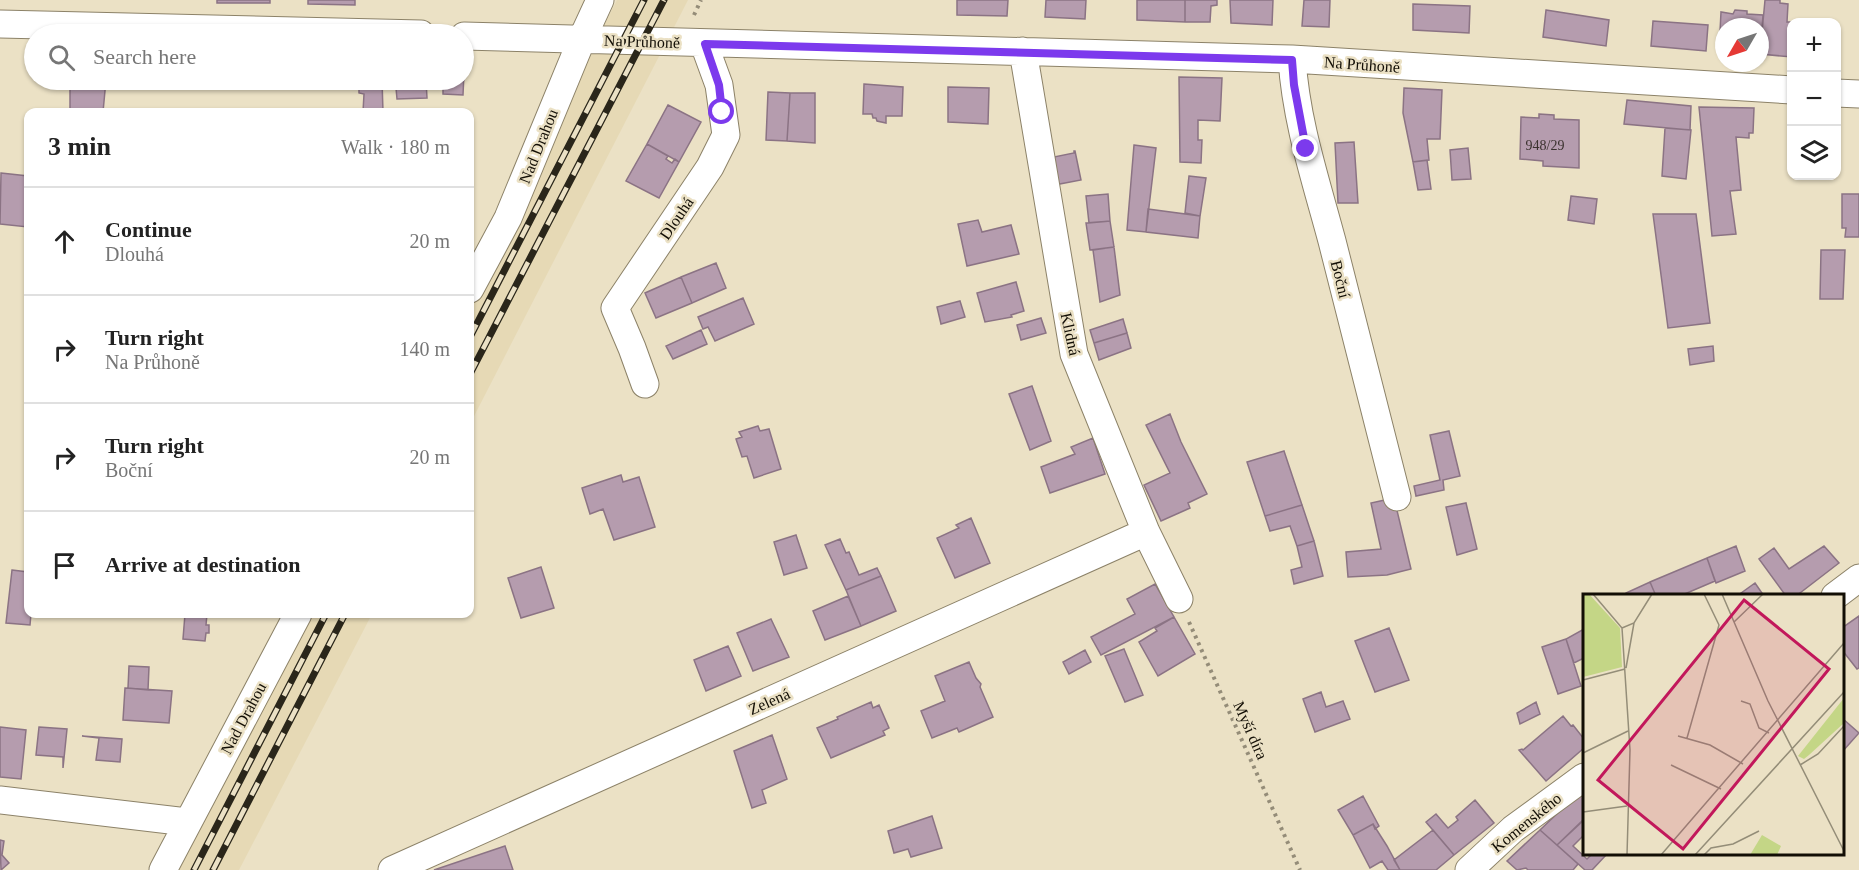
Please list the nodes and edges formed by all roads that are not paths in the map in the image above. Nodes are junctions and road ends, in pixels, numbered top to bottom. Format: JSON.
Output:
{"nodes":[{"id":1,"x":600,"y":0,"type":"edge"},
{"id":2,"x":0,"y":24,"type":"edge"},
{"id":3,"x":24,"y":25,"type":"edge"},
{"id":4,"x":474,"y":36,"type":"edge"},
{"id":5,"x":582,"y":39,"type":"junction"},
{"id":6,"x":705,"y":44,"type":"junction"},
{"id":7,"x":1023,"y":51,"type":"junction"},
{"id":8,"x":1292,"y":60,"type":"junction"},
{"id":9,"x":1787,"y":90,"type":"edge"},
{"id":10,"x":1841,"y":93,"type":"edge"},
{"id":11,"x":1859,"y":94,"type":"edge"},
{"id":12,"x":474,"y":282,"type":"edge"},
{"id":13,"x":645,"y":384,"type":"dead end"},
{"id":14,"x":1397,"y":497,"type":"dead end"},
{"id":15,"x":1146,"y":532,"type":"junction"},
{"id":16,"x":1859,"y":578,"type":"edge"},
{"id":17,"x":1838,"y":594,"type":"edge"},
{"id":18,"x":1179,"y":599,"type":"road end"},
{"id":19,"x":296,"y":618,"type":"edge"},
{"id":20,"x":1583,"y":778,"type":"edge"},
{"id":21,"x":0,"y":800,"type":"edge"},
{"id":22,"x":187,"y":822,"type":"junction"},
{"id":23,"x":163,"y":870,"type":"edge"},
{"id":24,"x":392,"y":870,"type":"edge"},
{"id":25,"x":1469,"y":870,"type":"edge"}],
"edges":[{"from":1,"to":5,"type":"street","name":"Nad Drahou"},
{"from":2,"to":3,"type":"street"},
{"from":4,"to":5,"type":"street","name":"Na Průhoně"},
{"from":5,"to":6,"type":"street","name":"Na Průhoně"},
{"from":5,"to":12,"type":"street","name":"Nad Drahou"},
{"from":6,"to":7,"type":"street","name":"Na Průhoně"},
{"from":6,"to":13,"type":"street","name":"Dlouhá"},
{"from":7,"to":8,"type":"street","name":"Na Průhoně"},
{"from":7,"to":15,"type":"street","name":"Klidná"},
{"from":8,"to":9,"type":"street","name":"Na Průhoně"},
{"from":8,"to":14,"type":"street","name":"Boční"},
{"from":10,"to":11,"type":"street"},
{"from":15,"to":18,"type":"street","name":"Klidná"},
{"from":15,"to":24,"type":"street","name":"Zelená"},
{"from":16,"to":17,"type":"street"},
{"from":19,"to":22,"type":"street","name":"Nad Drahou"},
{"from":20,"to":25,"type":"street","name":"Komenského"},
{"from":21,"to":22,"type":"street"},
{"from":22,"to":23,"type":"street","name":"Nad Drahou"}]}
